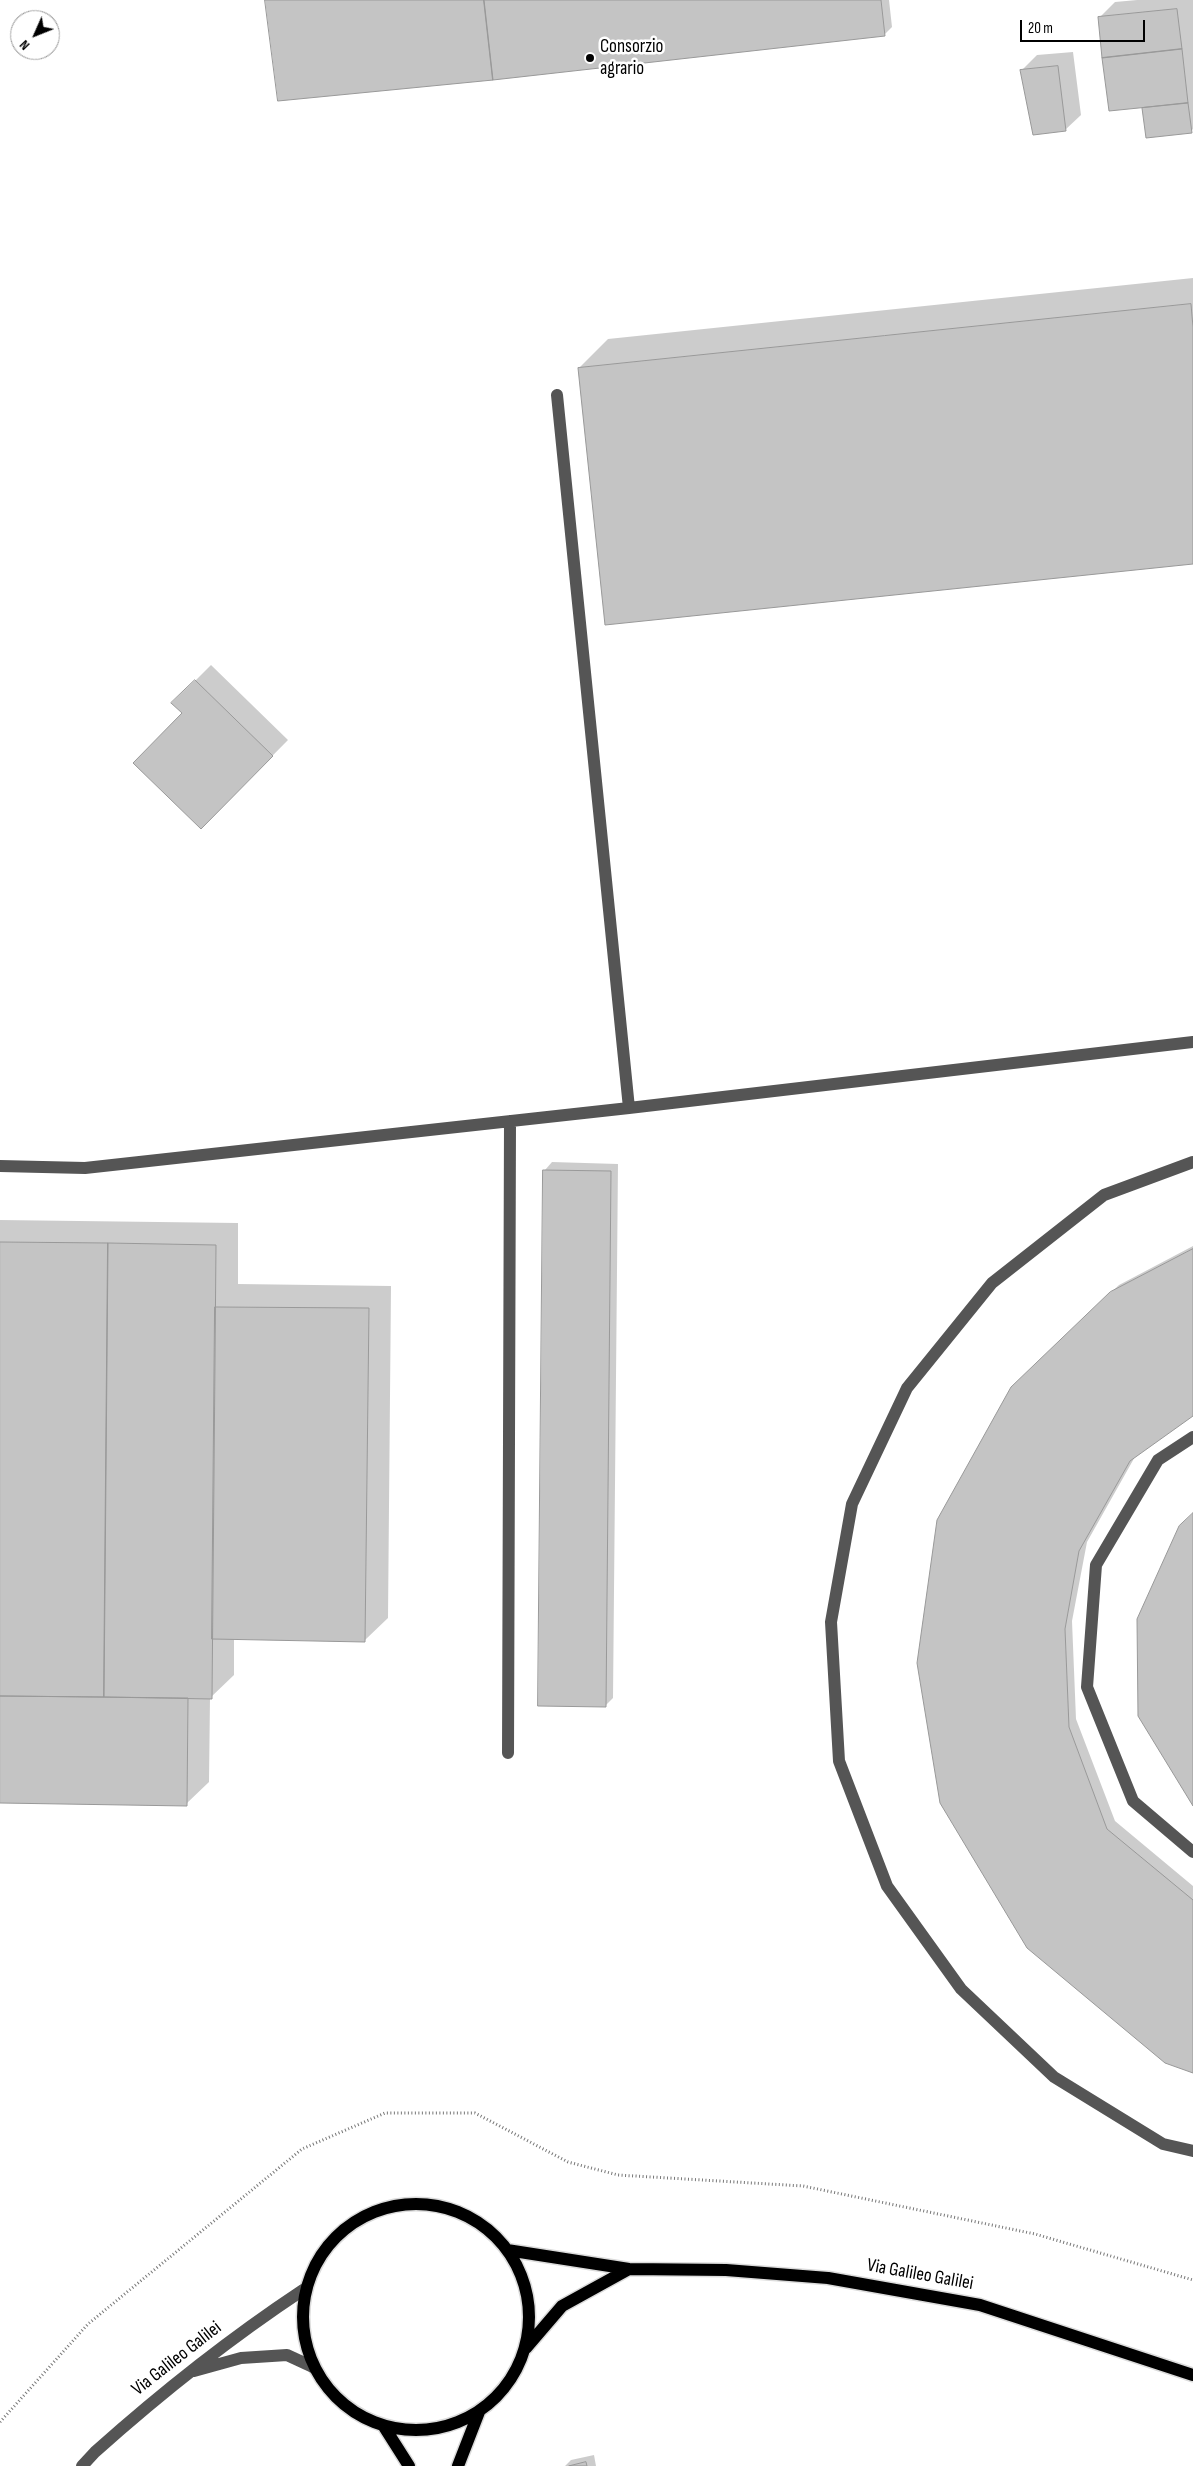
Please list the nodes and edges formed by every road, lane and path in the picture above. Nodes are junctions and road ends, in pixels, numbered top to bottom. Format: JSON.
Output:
{"nodes":[{"id":1,"x":557,"y":395,"type":"dead end"},
{"id":2,"x":1193,"y":1042,"type":"edge"},
{"id":3,"x":629,"y":1108,"type":"junction"},
{"id":4,"x":510,"y":1121,"type":"junction"},
{"id":5,"x":1193,"y":1162,"type":"edge"},
{"id":6,"x":0,"y":1166,"type":"edge"},
{"id":7,"x":1193,"y":1437,"type":"edge"},
{"id":8,"x":508,"y":1753,"type":"dead end"},
{"id":9,"x":1193,"y":1852,"type":"edge"},
{"id":10,"x":1193,"y":2151,"type":"edge"},
{"id":11,"x":508,"y":2250,"type":"junction"},
{"id":12,"x":630,"y":2269,"type":"junction"},
{"id":13,"x":1193,"y":2280,"type":"edge"},
{"id":14,"x":303,"y":2290,"type":"junction"},
{"id":15,"x":524,"y":2350,"type":"junction"},
{"id":16,"x":313,"y":2367,"type":"junction"},
{"id":17,"x":187,"y":2373,"type":"junction"},
{"id":18,"x":1193,"y":2374,"type":"edge"},
{"id":19,"x":479,"y":2412,"type":"junction"},
{"id":20,"x":0,"y":2422,"type":"edge"},
{"id":21,"x":383,"y":2425,"type":"junction"},
{"id":22,"x":82,"y":2466,"type":"edge"},
{"id":23,"x":409,"y":2466,"type":"edge"},
{"id":24,"x":458,"y":2466,"type":"edge"}],
"edges":[{"from":1,"to":3,"type":"street"},
{"from":2,"to":3,"type":"street"},
{"from":3,"to":4,"type":"street"},
{"from":4,"to":6,"type":"street"},
{"from":4,"to":8,"type":"street"},
{"from":5,"to":10,"type":"street"},
{"from":7,"to":9,"type":"street"},
{"from":11,"to":12,"type":"main road","name":"Via Galileo Galilei"},
{"from":11,"to":14,"type":"main road"},
{"from":11,"to":15,"type":"main road"},
{"from":12,"to":15,"type":"main road","name":"Via Galileo Galilei"},
{"from":12,"to":18,"type":"main road","name":"Via Galileo Galilei"},
{"from":13,"to":20,"type":"path"},
{"from":14,"to":16,"type":"main road"},
{"from":14,"to":17,"type":"street","name":"Via Galileo Galilei"},
{"from":15,"to":19,"type":"main road"},
{"from":16,"to":17,"type":"street"},
{"from":16,"to":21,"type":"main road"},
{"from":17,"to":22,"type":"street","name":"Via Galileo Galilei"},
{"from":19,"to":21,"type":"main road"},
{"from":19,"to":24,"type":"main road"},
{"from":21,"to":23,"type":"main road"}]}
